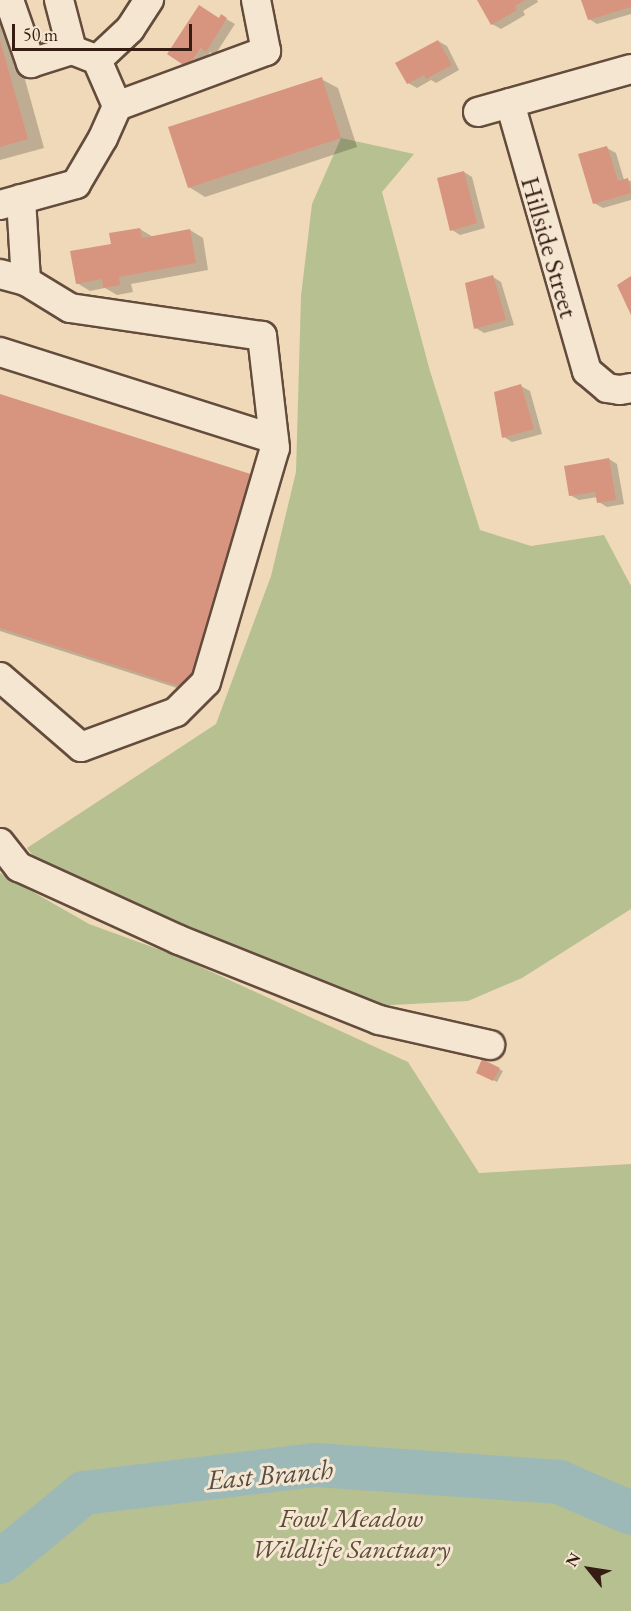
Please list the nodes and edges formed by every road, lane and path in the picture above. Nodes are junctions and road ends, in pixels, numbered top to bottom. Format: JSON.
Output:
{"nodes":[{"id":1,"x":9,"y":0,"type":"edge"},
{"id":2,"x":59,"y":0,"type":"edge"},
{"id":3,"x":123,"y":0,"type":"edge"},
{"id":4,"x":149,"y":0,"type":"edge"},
{"id":5,"x":256,"y":0,"type":"edge"},
{"id":6,"x":130,"y":29,"type":"junction"},
{"id":7,"x":84,"y":55,"type":"junction"},
{"id":8,"x":631,"y":69,"type":"edge"},
{"id":9,"x":510,"y":103,"type":"junction"},
{"id":10,"x":117,"y":106,"type":"junction"},
{"id":11,"x":478,"y":112,"type":"dead end"},
{"id":12,"x":10,"y":202,"type":"edge"},
{"id":13,"x":13,"y":277,"type":"edge"},
{"id":14,"x":0,"y":352,"type":"edge"},
{"id":15,"x":631,"y":388,"type":"edge"},
{"id":16,"x":274,"y":438,"type":"junction"},
{"id":17,"x":0,"y":677,"type":"edge"},
{"id":18,"x":0,"y":843,"type":"edge"},
{"id":19,"x":490,"y":1045,"type":"dead end"}],
"edges":[{"from":1,"to":7,"type":"street"},
{"from":2,"to":7,"type":"street"},
{"from":3,"to":6,"type":"street"},
{"from":4,"to":6,"type":"street"},
{"from":5,"to":10,"type":"street"},
{"from":6,"to":7,"type":"street"},
{"from":7,"to":10,"type":"street"},
{"from":8,"to":9,"type":"street"},
{"from":9,"to":11,"type":"street"},
{"from":9,"to":15,"type":"street","name":"Hillside Street"},
{"from":10,"to":12,"type":"street"},
{"from":12,"to":13,"type":"street"},
{"from":13,"to":16,"type":"street"},
{"from":14,"to":16,"type":"street"},
{"from":16,"to":17,"type":"street"},
{"from":18,"to":19,"type":"street"}]}
